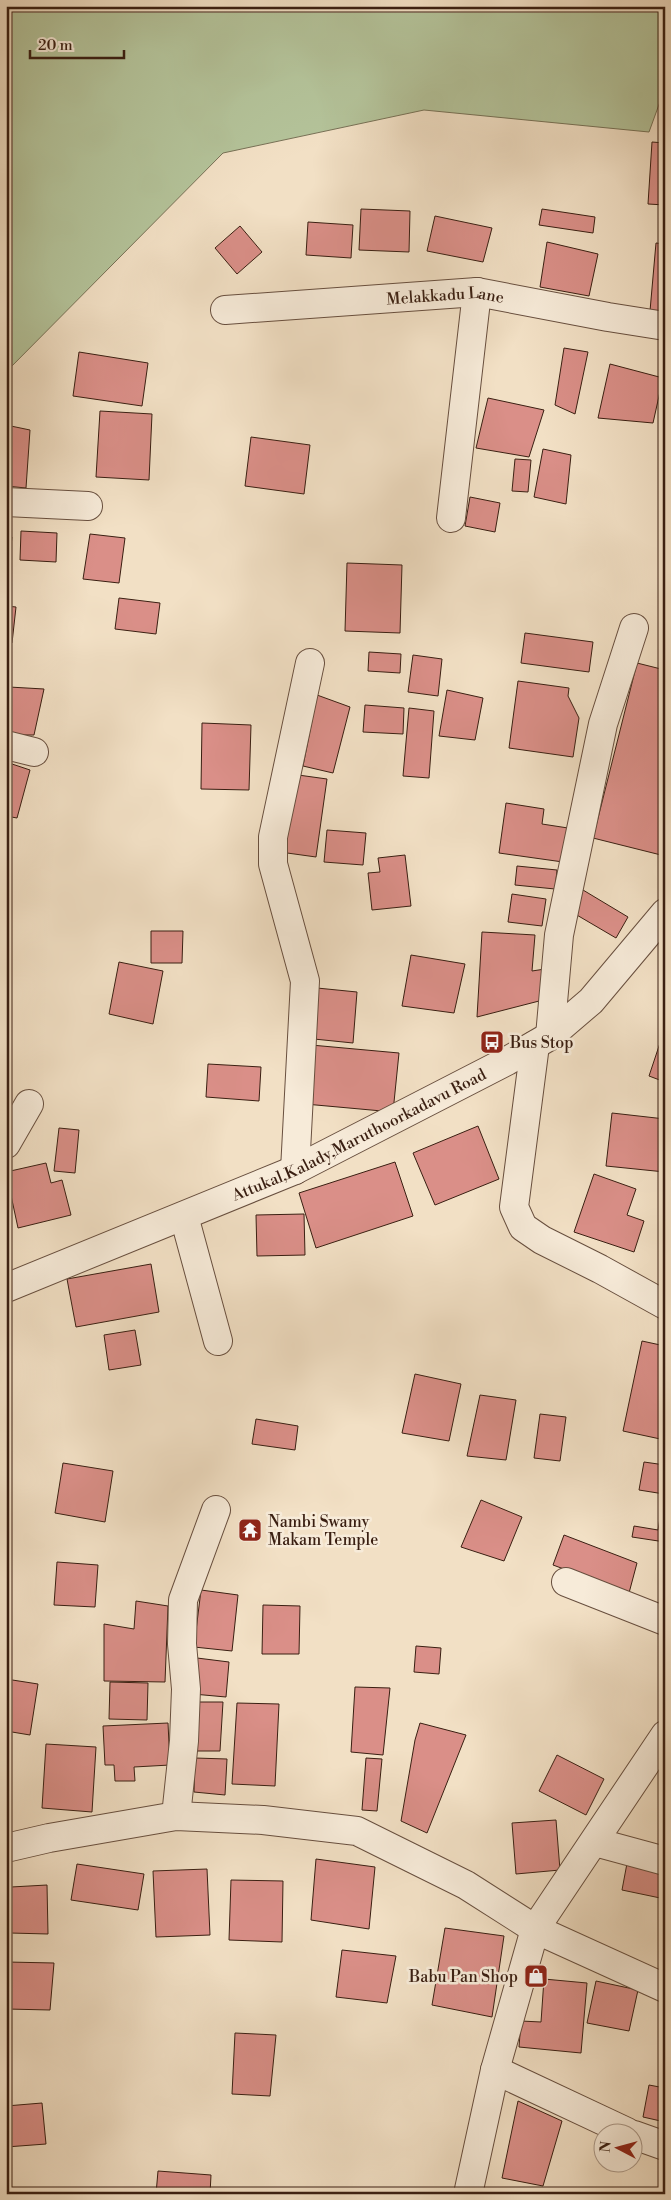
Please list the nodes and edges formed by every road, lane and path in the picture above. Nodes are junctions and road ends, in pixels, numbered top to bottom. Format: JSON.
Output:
{"nodes":[{"id":1,"x":477,"y":292,"type":"junction"},
{"id":2,"x":225,"y":310,"type":"dead end"},
{"id":3,"x":665,"y":326,"type":"edge"},
{"id":4,"x":6,"y":502,"type":"edge"},
{"id":5,"x":88,"y":506,"type":"dead end"},
{"id":6,"x":451,"y":518,"type":"dead end"},
{"id":7,"x":634,"y":628,"type":"dead end"},
{"id":8,"x":310,"y":663,"type":"dead end"},
{"id":9,"x":6,"y":745,"type":"edge"},
{"id":10,"x":34,"y":752,"type":"dead end"},
{"id":11,"x":665,"y":913,"type":"edge"},
{"id":12,"x":542,"y":1040,"type":"junction"},
{"id":13,"x":29,"y":1104,"type":"dead end"},
{"id":14,"x":6,"y":1144,"type":"edge"},
{"id":15,"x":295,"y":1170,"type":"junction"},
{"id":16,"x":184,"y":1216,"type":"junction"},
{"id":17,"x":6,"y":1288,"type":"edge"},
{"id":18,"x":665,"y":1305,"type":"edge"},
{"id":19,"x":218,"y":1341,"type":"dead end"},
{"id":20,"x":216,"y":1510,"type":"dead end"},
{"id":21,"x":566,"y":1582,"type":"dead end"},
{"id":22,"x":665,"y":1621,"type":"edge"},
{"id":23,"x":665,"y":1735,"type":"edge"},
{"id":24,"x":176,"y":1816,"type":"junction"},
{"id":25,"x":595,"y":1842,"type":"junction"},
{"id":26,"x":6,"y":1848,"type":"edge"},
{"id":27,"x":665,"y":1861,"type":"edge"},
{"id":28,"x":536,"y":1929,"type":"junction"},
{"id":29,"x":665,"y":1988,"type":"edge"},
{"id":30,"x":495,"y":2070,"type":"junction"},
{"id":31,"x":606,"y":2122,"type":"edge"},
{"id":32,"x":644,"y":2139,"type":"edge"},
{"id":33,"x":665,"y":2146,"type":"edge"},
{"id":34,"x":468,"y":2194,"type":"edge"}],
"edges":[{"from":1,"to":2,"type":"street","name":"Melakkadu Lane"},
{"from":1,"to":3,"type":"street","name":"Melakkadu Lane"},
{"from":1,"to":6,"type":"street"},
{"from":4,"to":5,"type":"street"},
{"from":7,"to":12,"type":"street"},
{"from":8,"to":15,"type":"street"},
{"from":9,"to":10,"type":"street"},
{"from":11,"to":12,"type":"street","name":"Attukal,Kalady,Maruthoorkadavu Road"},
{"from":12,"to":15,"type":"street","name":"Attukal,Kalady,Maruthoorkadavu Road"},
{"from":12,"to":18,"type":"street"},
{"from":13,"to":14,"type":"street"},
{"from":15,"to":16,"type":"street","name":"Attukal,Kalady,Maruthoorkadavu Road"},
{"from":16,"to":17,"type":"street","name":"Attukal,Kalady,Maruthoorkadavu Road"},
{"from":16,"to":19,"type":"street"},
{"from":20,"to":24,"type":"street"},
{"from":21,"to":22,"type":"street"},
{"from":23,"to":25,"type":"street"},
{"from":24,"to":26,"type":"street"},
{"from":24,"to":28,"type":"street"},
{"from":25,"to":27,"type":"street"},
{"from":25,"to":28,"type":"street"},
{"from":28,"to":29,"type":"street"},
{"from":28,"to":30,"type":"street"},
{"from":30,"to":31,"type":"street"},
{"from":30,"to":34,"type":"street"},
{"from":32,"to":33,"type":"street"}]}
